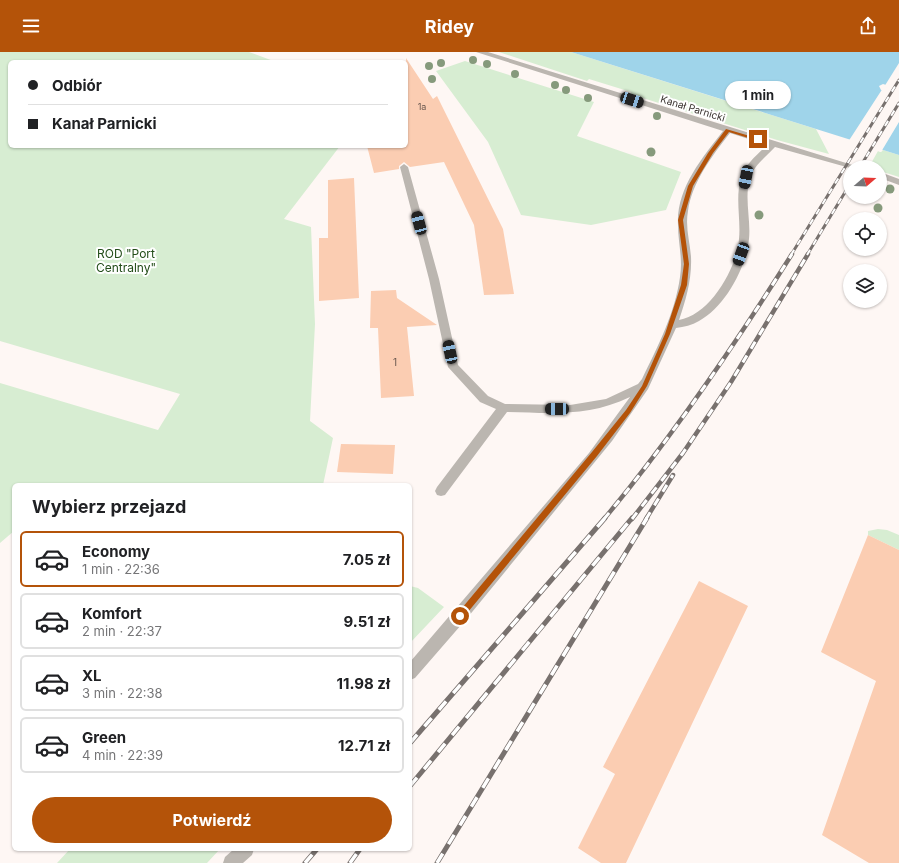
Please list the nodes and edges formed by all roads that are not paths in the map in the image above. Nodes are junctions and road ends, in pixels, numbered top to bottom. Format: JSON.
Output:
{"nodes":[{"id":1,"x":480,"y":52,"type":"edge"},
{"id":2,"x":728,"y":130,"type":"junction"},
{"id":3,"x":773,"y":144,"type":"junction"},
{"id":4,"x":843,"y":164,"type":"edge"},
{"id":5,"x":404,"y":167,"type":"dead end"},
{"id":6,"x":887,"y":178,"type":"edge"},
{"id":7,"x":899,"y":182,"type":"edge"},
{"id":8,"x":671,"y":325,"type":"junction"},
{"id":9,"x":644,"y":386,"type":"junction"},
{"id":10,"x":504,"y":408,"type":"junction"},
{"id":11,"x":441,"y":491,"type":"dead end"},
{"id":12,"x":412,"y":671,"type":"edge"},
{"id":13,"x":244,"y":851,"type":"edge"},
{"id":14,"x":231,"y":863,"type":"edge"}],
"edges":[{"from":1,"to":2,"type":"street","name":"Kanał Parnicki"},
{"from":2,"to":3,"type":"street","name":"Kanał Parnicki"},
{"from":2,"to":8,"type":"street"},
{"from":3,"to":4,"type":"street","name":"Kanał Parnicki"},
{"from":3,"to":8,"type":"street"},
{"from":5,"to":10,"type":"street"},
{"from":6,"to":7,"type":"street"},
{"from":8,"to":9,"type":"street"},
{"from":9,"to":10,"type":"street"},
{"from":9,"to":12,"type":"street"},
{"from":10,"to":11,"type":"street"},
{"from":13,"to":14,"type":"street"}]}
